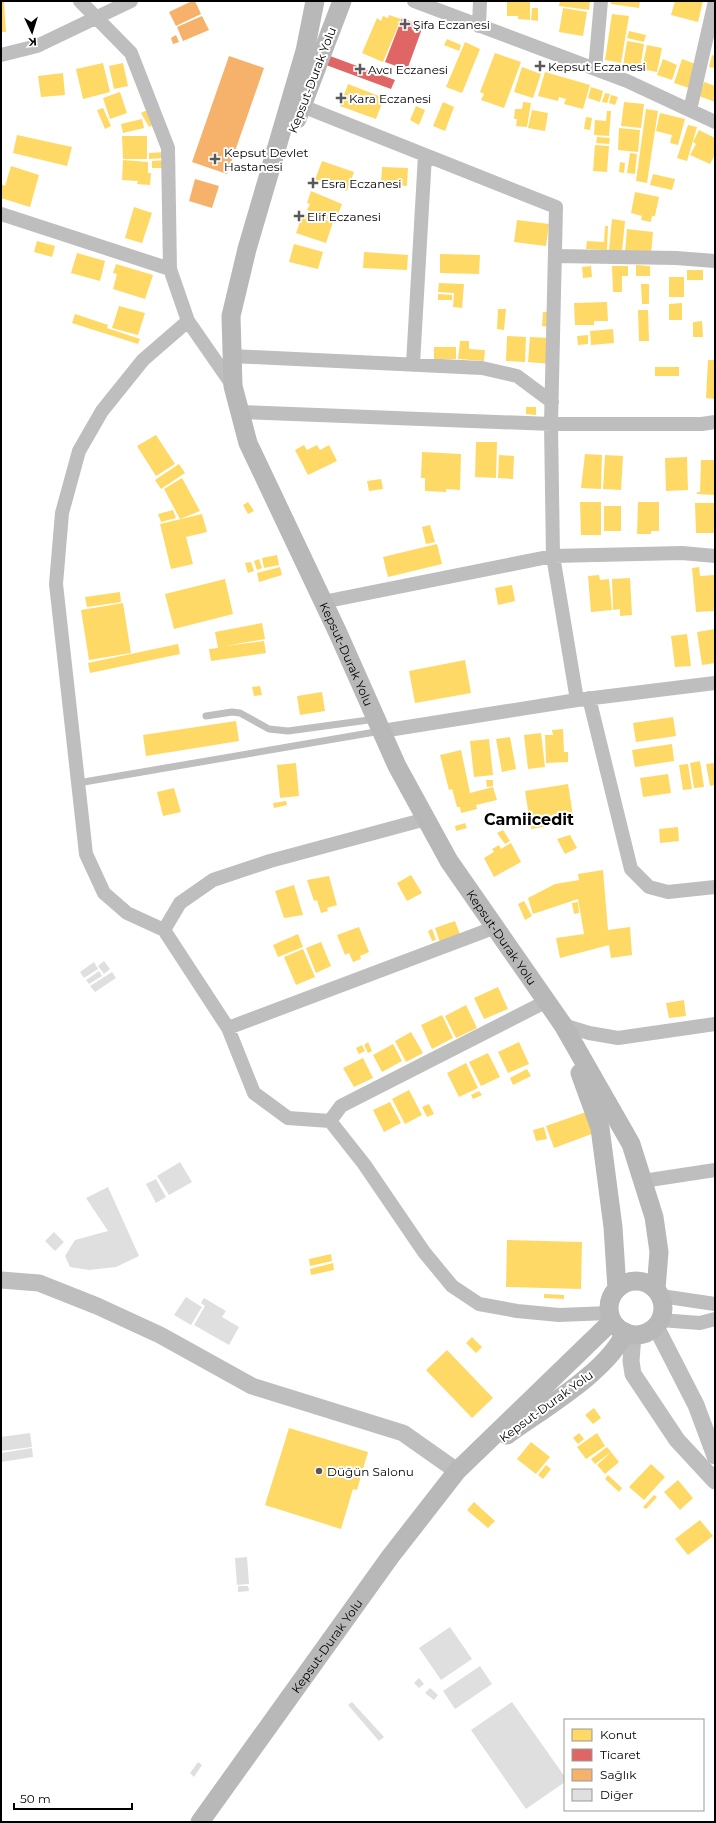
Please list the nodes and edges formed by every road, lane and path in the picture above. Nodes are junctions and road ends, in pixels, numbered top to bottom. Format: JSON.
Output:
{"nodes":[{"id":1,"x":80,"y":1,"type":"edge"},
{"id":2,"x":131,"y":1,"type":"edge"},
{"id":3,"x":315,"y":1,"type":"edge"},
{"id":4,"x":342,"y":1,"type":"edge"},
{"id":5,"x":414,"y":1,"type":"edge"},
{"id":6,"x":480,"y":1,"type":"edge"},
{"id":7,"x":601,"y":1,"type":"edge"},
{"id":8,"x":715,"y":1,"type":"edge"},
{"id":9,"x":97,"y":18,"type":"junction"},
{"id":10,"x":479,"y":26,"type":"junction"},
{"id":11,"x":1,"y":55,"type":"edge"},
{"id":12,"x":596,"y":69,"type":"junction"},
{"id":13,"x":302,"y":106,"type":"junction"},
{"id":14,"x":690,"y":110,"type":"junction"},
{"id":15,"x":715,"y":122,"type":"edge"},
{"id":16,"x":424,"y":155,"type":"junction"},
{"id":17,"x":1,"y":214,"type":"edge"},
{"id":18,"x":247,"y":249,"type":"junction"},
{"id":19,"x":555,"y":256,"type":"junction"},
{"id":20,"x":715,"y":261,"type":"edge"},
{"id":21,"x":170,"y":269,"type":"junction"},
{"id":22,"x":188,"y":321,"type":"junction"},
{"id":23,"x":232,"y":356,"type":"junction"},
{"id":24,"x":413,"y":364,"type":"junction"},
{"id":25,"x":233,"y":386,"type":"junction"},
{"id":26,"x":552,"y":402,"type":"junction"},
{"id":27,"x":240,"y":412,"type":"junction"},
{"id":28,"x":715,"y":422,"type":"edge"},
{"id":29,"x":552,"y":424,"type":"junction"},
{"id":30,"x":553,"y":556,"type":"junction"},
{"id":31,"x":715,"y":556,"type":"edge"},
{"id":32,"x":324,"y":602,"type":"junction"},
{"id":33,"x":715,"y":683,"type":"edge"},
{"id":34,"x":583,"y":699,"type":"junction"},
{"id":35,"x":206,"y":716,"type":"dead end"},
{"id":36,"x":379,"y":725,"type":"junction"},
{"id":37,"x":78,"y":783,"type":"junction"},
{"id":38,"x":426,"y":819,"type":"junction"},
{"id":39,"x":715,"y":887,"type":"edge"},
{"id":40,"x":496,"y":928,"type":"junction"},
{"id":41,"x":164,"y":930,"type":"junction"},
{"id":42,"x":547,"y":1001,"type":"junction"},
{"id":43,"x":715,"y":1024,"type":"edge"},
{"id":44,"x":563,"y":1025,"type":"junction"},
{"id":45,"x":228,"y":1028,"type":"junction"},
{"id":46,"x":330,"y":1121,"type":"junction"},
{"id":47,"x":715,"y":1170,"type":"edge"},
{"id":48,"x":643,"y":1181,"type":"junction"},
{"id":49,"x":1,"y":1280,"type":"edge"},
{"id":50,"x":617,"y":1289,"type":"junction"},
{"id":51,"x":658,"y":1292,"type":"junction"},
{"id":52,"x":715,"y":1304,"type":"edge"},
{"id":53,"x":715,"y":1319,"type":"edge"},
{"id":54,"x":658,"y":1323,"type":"junction"},
{"id":55,"x":620,"y":1325,"type":"junction"},
{"id":56,"x":715,"y":1456,"type":"edge"},
{"id":57,"x":457,"y":1471,"type":"junction"},
{"id":58,"x":715,"y":1481,"type":"edge"},
{"id":59,"x":200,"y":1822,"type":"edge"}],
"edges":[{"from":1,"to":9,"type":"street"},
{"from":2,"to":9,"type":"street"},
{"from":3,"to":18,"type":"main road","name":"Kepsut-Durak Yolu"},
{"from":4,"to":13,"type":"main road","name":"Kepsut-Durak Yolu"},
{"from":5,"to":10,"type":"street"},
{"from":6,"to":10,"type":"street"},
{"from":7,"to":12,"type":"street"},
{"from":8,"to":14,"type":"street"},
{"from":9,"to":11,"type":"street"},
{"from":9,"to":21,"type":"street"},
{"from":10,"to":12,"type":"street"},
{"from":12,"to":14,"type":"street"},
{"from":13,"to":16,"type":"street"},
{"from":13,"to":18,"type":"main road","name":"Kepsut-Durak Yolu"},
{"from":14,"to":15,"type":"street"},
{"from":16,"to":19,"type":"street"},
{"from":16,"to":24,"type":"street"},
{"from":17,"to":21,"type":"street"},
{"from":18,"to":23,"type":"main road","name":"Kepsut-Durak Yolu"},
{"from":19,"to":20,"type":"street"},
{"from":19,"to":26,"type":"street"},
{"from":21,"to":22,"type":"street"},
{"from":22,"to":25,"type":"street"},
{"from":22,"to":37,"type":"street"},
{"from":23,"to":24,"type":"street"},
{"from":23,"to":25,"type":"main road","name":"Kepsut-Durak Yolu"},
{"from":24,"to":26,"type":"street"},
{"from":25,"to":27,"type":"main road","name":"Kepsut-Durak Yolu"},
{"from":26,"to":29,"type":"street"},
{"from":27,"to":29,"type":"street"},
{"from":27,"to":32,"type":"main road","name":"Kepsut-Durak Yolu"},
{"from":28,"to":29,"type":"street"},
{"from":29,"to":30,"type":"street"},
{"from":30,"to":31,"type":"street"},
{"from":30,"to":32,"type":"street"},
{"from":30,"to":34,"type":"street"},
{"from":32,"to":36,"type":"main road","name":"Kepsut-Durak Yolu"},
{"from":33,"to":34,"type":"street"},
{"from":34,"to":36,"type":"street"},
{"from":34,"to":39,"type":"street"},
{"from":35,"to":36,"type":"lane"},
{"from":36,"to":37,"type":"lane"},
{"from":36,"to":38,"type":"main road","name":"Kepsut-Durak Yolu"},
{"from":37,"to":41,"type":"street"},
{"from":38,"to":40,"type":"main road","name":"Kepsut-Durak Yolu"},
{"from":38,"to":41,"type":"street"},
{"from":40,"to":42,"type":"main road","name":"Kepsut-Durak Yolu"},
{"from":40,"to":45,"type":"street"},
{"from":41,"to":45,"type":"street"},
{"from":42,"to":44,"type":"main road","name":"Kepsut-Durak Yolu"},
{"from":42,"to":46,"type":"street"},
{"from":43,"to":44,"type":"street"},
{"from":44,"to":48,"type":"main road","name":"Kepsut-Durak Yolu"},
{"from":44,"to":50,"type":"main road","name":"Kepsut-Durak Yolu"},
{"from":45,"to":46,"type":"street"},
{"from":46,"to":55,"type":"street"},
{"from":47,"to":48,"type":"street"},
{"from":48,"to":51,"type":"main road","name":"Kepsut-Durak Yolu"},
{"from":49,"to":57,"type":"street"},
{"from":50,"to":51,"type":"main road"},
{"from":50,"to":55,"type":"main road"},
{"from":51,"to":52,"type":"street"},
{"from":51,"to":54,"type":"main road"},
{"from":53,"to":54,"type":"street"},
{"from":54,"to":55,"type":"main road"},
{"from":54,"to":56,"type":"street"},
{"from":55,"to":57,"type":"main road","name":"Kepsut-Durak Yolu"},
{"from":55,"to":57,"type":"main road","name":"Kepsut-Durak Yolu"},
{"from":55,"to":58,"type":"street"},
{"from":57,"to":59,"type":"main road","name":"Kepsut-Durak Yolu"}]}
